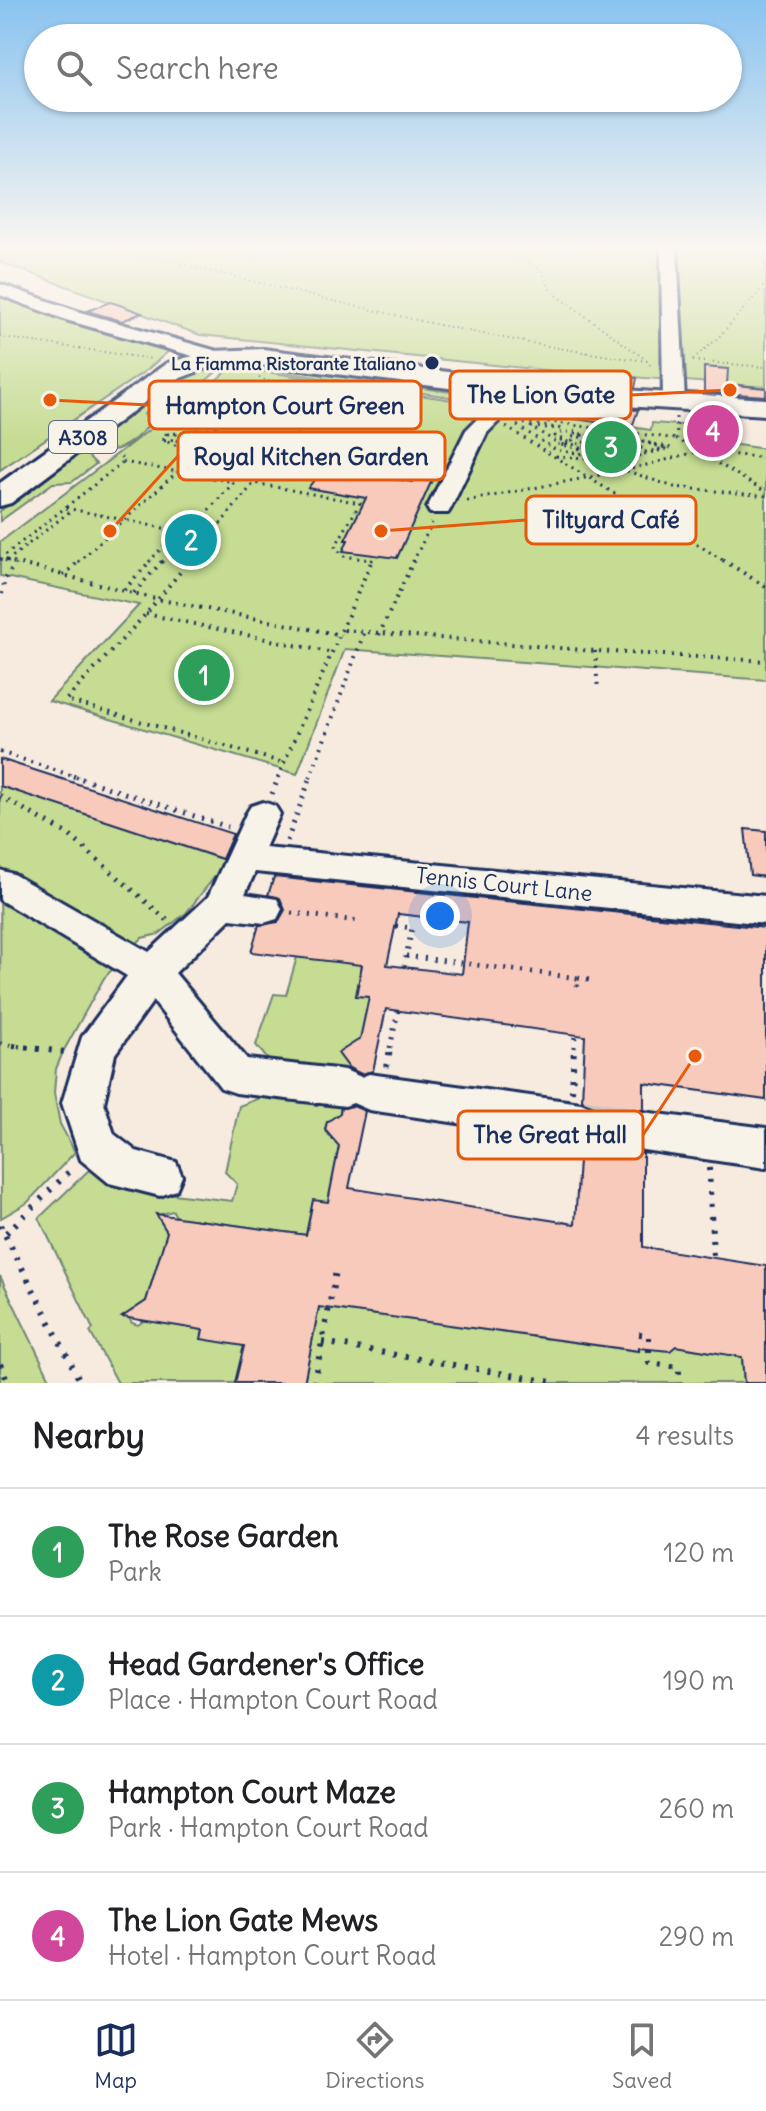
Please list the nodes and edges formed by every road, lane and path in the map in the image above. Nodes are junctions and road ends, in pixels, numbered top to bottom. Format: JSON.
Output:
{"nodes":[{"id":1,"x":69,"y":315,"type":"edge"},
{"id":2,"x":395,"y":315,"type":"edge"},
{"id":3,"x":583,"y":315,"type":"edge"},
{"id":4,"x":677,"y":315,"type":"edge"},
{"id":5,"x":740,"y":315,"type":"edge"},
{"id":6,"x":0,"y":337,"type":"edge"},
{"id":7,"x":647,"y":361,"type":"junction"},
{"id":8,"x":683,"y":362,"type":"junction"},
{"id":9,"x":216,"y":365,"type":"junction"},
{"id":10,"x":766,"y":367,"type":"edge"},
{"id":11,"x":250,"y":376,"type":"dead end"},
{"id":12,"x":286,"y":382,"type":"junction"},
{"id":13,"x":274,"y":383,"type":"junction"},
{"id":14,"x":292,"y":387,"type":"dead end"},
{"id":15,"x":507,"y":388,"type":"junction"},
{"id":16,"x":353,"y":389,"type":"dead end"},
{"id":17,"x":317,"y":392,"type":"junction"},
{"id":18,"x":235,"y":393,"type":"junction"},
{"id":19,"x":382,"y":393,"type":"dead end"},
{"id":20,"x":223,"y":396,"type":"junction"},
{"id":21,"x":242,"y":400,"type":"junction"},
{"id":22,"x":312,"y":401,"type":"junction"},
{"id":23,"x":211,"y":402,"type":"junction"},
{"id":24,"x":242,"y":406,"type":"junction"},
{"id":25,"x":766,"y":407,"type":"edge"},
{"id":26,"x":220,"y":408,"type":"junction"},
{"id":27,"x":675,"y":413,"type":"junction"},
{"id":28,"x":195,"y":414,"type":"dead end"},
{"id":29,"x":492,"y":416,"type":"junction"},
{"id":30,"x":181,"y":417,"type":"junction"},
{"id":31,"x":213,"y":418,"type":"dead end"},
{"id":32,"x":292,"y":418,"type":"dead end"},
{"id":33,"x":202,"y":423,"type":"junction"},
{"id":34,"x":287,"y":430,"type":"dead end"},
{"id":35,"x":199,"y":431,"type":"junction"},
{"id":36,"x":300,"y":431,"type":"junction"},
{"id":37,"x":560,"y":431,"type":"junction"},
{"id":38,"x":166,"y":435,"type":"junction"},
{"id":39,"x":547,"y":436,"type":"junction"},
{"id":40,"x":203,"y":438,"type":"junction"},
{"id":41,"x":601,"y":438,"type":"junction"},
{"id":42,"x":175,"y":439,"type":"junction"},
{"id":43,"x":595,"y":439,"type":"junction"},
{"id":44,"x":677,"y":439,"type":"junction"},
{"id":45,"x":164,"y":441,"type":"junction"},
{"id":46,"x":242,"y":442,"type":"dead end"},
{"id":47,"x":583,"y":442,"type":"dead end"},
{"id":48,"x":558,"y":443,"type":"junction"},
{"id":49,"x":215,"y":444,"type":"junction"},
{"id":50,"x":636,"y":445,"type":"junction"},
{"id":51,"x":605,"y":446,"type":"dead end"},
{"id":52,"x":581,"y":448,"type":"dead end"},
{"id":53,"x":700,"y":451,"type":"junction"},
{"id":54,"x":612,"y":452,"type":"junction"},
{"id":55,"x":647,"y":452,"type":"junction"},
{"id":56,"x":552,"y":455,"type":"junction"},
{"id":57,"x":587,"y":455,"type":"junction"},
{"id":58,"x":640,"y":455,"type":"junction"},
{"id":59,"x":599,"y":456,"type":"junction"},
{"id":60,"x":622,"y":456,"type":"dead end"},
{"id":61,"x":211,"y":457,"type":"dead end"},
{"id":62,"x":242,"y":457,"type":"junction"},
{"id":63,"x":766,"y":458,"type":"edge"},
{"id":64,"x":621,"y":462,"type":"dead end"},
{"id":65,"x":271,"y":465,"type":"junction"},
{"id":66,"x":621,"y":469,"type":"junction"},
{"id":67,"x":177,"y":472,"type":"junction"},
{"id":68,"x":264,"y":473,"type":"junction"},
{"id":69,"x":245,"y":475,"type":"junction"},
{"id":70,"x":583,"y":477,"type":"junction"},
{"id":71,"x":234,"y":482,"type":"junction"},
{"id":72,"x":254,"y":483,"type":"junction"},
{"id":73,"x":766,"y":494,"type":"edge"},
{"id":74,"x":0,"y":497,"type":"edge"},
{"id":75,"x":66,"y":508,"type":"junction"},
{"id":76,"x":439,"y":508,"type":"junction"},
{"id":77,"x":73,"y":509,"type":"junction"},
{"id":78,"x":125,"y":520,"type":"junction"},
{"id":79,"x":178,"y":530,"type":"junction"},
{"id":80,"x":187,"y":533,"type":"junction"},
{"id":81,"x":7,"y":561,"type":"junction"},
{"id":82,"x":15,"y":564,"type":"junction"},
{"id":83,"x":63,"y":576,"type":"junction"},
{"id":84,"x":766,"y":587,"type":"edge"},
{"id":85,"x":124,"y":590,"type":"junction"},
{"id":86,"x":134,"y":593,"type":"junction"},
{"id":87,"x":2,"y":594,"type":"edge"},
{"id":88,"x":156,"y":599,"type":"junction"},
{"id":89,"x":146,"y":614,"type":"junction"},
{"id":90,"x":343,"y":633,"type":"junction"},
{"id":91,"x":364,"y":633,"type":"junction"},
{"id":92,"x":379,"y":635,"type":"junction"},
{"id":93,"x":595,"y":651,"type":"junction"},
{"id":94,"x":333,"y":653,"type":"junction"},
{"id":95,"x":766,"y":661,"type":"edge"},
{"id":96,"x":598,"y":690,"type":"dead end"},
{"id":97,"x":0,"y":752,"type":"edge"},
{"id":98,"x":284,"y":763,"type":"junction"},
{"id":99,"x":0,"y":796,"type":"edge"},
{"id":100,"x":253,"y":836,"type":"junction"},
{"id":101,"x":280,"y":862,"type":"junction"},
{"id":102,"x":0,"y":883,"type":"edge"},
{"id":103,"x":222,"y":905,"type":"junction"},
{"id":104,"x":766,"y":910,"type":"edge"},
{"id":105,"x":274,"y":911,"type":"joint"},
{"id":106,"x":357,"y":921,"type":"dead end"},
{"id":107,"x":396,"y":926,"type":"dead end"},
{"id":108,"x":188,"y":939,"type":"junction"},
{"id":109,"x":406,"y":956,"type":"junction"},
{"id":110,"x":404,"y":967,"type":"dead end"},
{"id":111,"x":152,"y":972,"type":"junction"},
{"id":112,"x":578,"y":978,"type":"junction"},
{"id":113,"x":595,"y":981,"type":"dead end"},
{"id":114,"x":577,"y":989,"type":"dead end"},
{"id":115,"x":398,"y":1011,"type":"dead end"},
{"id":116,"x":575,"y":1035,"type":"dead end"},
{"id":117,"x":0,"y":1044,"type":"edge"},
{"id":118,"x":96,"y":1049,"type":"junction"},
{"id":119,"x":364,"y":1091,"type":"junction"},
{"id":120,"x":576,"y":1122,"type":"joint"},
{"id":121,"x":643,"y":1131,"type":"tunnel mouth"},
{"id":122,"x":707,"y":1140,"type":"junction"},
{"id":123,"x":96,"y":1146,"type":"junction"},
{"id":124,"x":766,"y":1148,"type":"edge"},
{"id":125,"x":160,"y":1176,"type":"dead end"},
{"id":126,"x":0,"y":1225,"type":"edge"},
{"id":127,"x":6,"y":1233,"type":"junction"},
{"id":128,"x":713,"y":1257,"type":"dead end"},
{"id":129,"x":337,"y":1266,"type":"dead end"},
{"id":130,"x":639,"y":1334,"type":"dead end"},
{"id":131,"x":322,"y":1342,"type":"junction"},
{"id":132,"x":0,"y":1364,"type":"edge"},
{"id":133,"x":8,"y":1383,"type":"edge"},
{"id":134,"x":81,"y":1383,"type":"edge"},
{"id":135,"x":314,"y":1383,"type":"edge"},
{"id":136,"x":557,"y":1383,"type":"edge"},
{"id":137,"x":679,"y":1383,"type":"edge"}],
"edges":[{"from":1,"to":9,"type":"street"},
{"from":2,"to":7,"type":"path"},
{"from":3,"to":7,"type":"path"},
{"from":4,"to":8,"type":"street"},
{"from":5,"to":8,"type":"path"},
{"from":6,"to":9,"type":"path"},
{"from":7,"to":8,"type":"path"},
{"from":8,"to":10,"type":"path"},
{"from":8,"to":27,"type":"street"},
{"from":9,"to":15,"type":"main road","number":"A308"},
{"from":9,"to":23,"type":"path"},
{"from":9,"to":74,"type":"main road","number":"A308"},
{"from":11,"to":13,"type":"path"},
{"from":12,"to":13,"type":"path"},
{"from":12,"to":14,"type":"path"},
{"from":12,"to":17,"type":"path"},
{"from":13,"to":24,"type":"path"},
{"from":15,"to":27,"type":"main road","number":"A308"},
{"from":15,"to":29,"type":"street"},
{"from":16,"to":36,"type":"path"},
{"from":17,"to":22,"type":"path"},
{"from":17,"to":22,"type":"path"},
{"from":18,"to":20,"type":"path"},
{"from":18,"to":21,"type":"path"},
{"from":18,"to":21,"type":"path"},
{"from":19,"to":65,"type":"path"},
{"from":20,"to":21,"type":"path"},
{"from":20,"to":23,"type":"path"},
{"from":20,"to":24,"type":"path"},
{"from":21,"to":24,"type":"path"},
{"from":22,"to":32,"type":"path"},
{"from":23,"to":26,"type":"path"},
{"from":24,"to":26,"type":"path"},
{"from":25,"to":27,"type":"main road","number":"A308"},
{"from":26,"to":30,"type":"path"},
{"from":27,"to":44,"type":"path"},
{"from":28,"to":42,"type":"path","bridge":true},
{"from":29,"to":44,"type":"path"},
{"from":29,"to":56,"type":"path"},
{"from":29,"to":76,"type":"street"},
{"from":30,"to":33,"type":"path"},
{"from":30,"to":38,"type":"path"},
{"from":31,"to":33,"type":"path"},
{"from":33,"to":35,"type":"path"},
{"from":33,"to":35,"type":"path"},
{"from":34,"to":36,"type":"path"},
{"from":35,"to":38,"type":"path"},
{"from":36,"to":65,"type":"path"},
{"from":37,"to":39,"type":"path"},
{"from":37,"to":39,"type":"path"},
{"from":37,"to":43,"type":"path"},
{"from":37,"to":57,"type":"path"},
{"from":38,"to":45,"type":"path"},
{"from":39,"to":48,"type":"path"},
{"from":40,"to":45,"type":"path"},
{"from":40,"to":49,"type":"path"},
{"from":40,"to":49,"type":"path"},
{"from":41,"to":43,"type":"path"},
{"from":41,"to":43,"type":"path"},
{"from":41,"to":50,"type":"path"},
{"from":41,"to":54,"type":"path"},
{"from":42,"to":45,"type":"path"},
{"from":42,"to":61,"type":"path","bridge":true},
{"from":43,"to":47,"type":"path"},
{"from":43,"to":48,"type":"path"},
{"from":43,"to":51,"type":"path"},
{"from":43,"to":59,"type":"path"},
{"from":44,"to":53,"type":"path"},
{"from":46,"to":62,"type":"path"},
{"from":48,"to":52,"type":"path"},
{"from":49,"to":62,"type":"path"},
{"from":50,"to":54,"type":"path"},
{"from":50,"to":55,"type":"path"},
{"from":53,"to":63,"type":"path"},
{"from":53,"to":66,"type":"path"},
{"from":53,"to":73,"type":"path"},
{"from":54,"to":55,"type":"path"},
{"from":55,"to":58,"type":"path"},
{"from":56,"to":57,"type":"path"},
{"from":56,"to":70,"type":"path"},
{"from":57,"to":59,"type":"path"},
{"from":58,"to":59,"type":"path"},
{"from":58,"to":60,"type":"path"},
{"from":59,"to":64,"type":"path"},
{"from":59,"to":66,"type":"path"},
{"from":62,"to":69,"type":"path"},
{"from":65,"to":68,"type":"path"},
{"from":66,"to":70,"type":"path"},
{"from":66,"to":73,"type":"path"},
{"from":67,"to":71,"type":"path"},
{"from":67,"to":75,"type":"path"},
{"from":67,"to":78,"type":"path"},
{"from":68,"to":69,"type":"path"},
{"from":68,"to":72,"type":"path"},
{"from":69,"to":71,"type":"path"},
{"from":70,"to":76,"type":"path"},
{"from":70,"to":84,"type":"path"},
{"from":71,"to":80,"type":"path"},
{"from":72,"to":88,"type":"path"},
{"from":72,"to":90,"type":"path"},
{"from":75,"to":77,"type":"path"},
{"from":75,"to":81,"type":"path"},
{"from":76,"to":92,"type":"path"},
{"from":77,"to":78,"type":"path"},
{"from":77,"to":81,"type":"path"},
{"from":78,"to":79,"type":"path"},
{"from":78,"to":83,"type":"path"},
{"from":79,"to":80,"type":"path"},
{"from":79,"to":85,"type":"path"},
{"from":80,"to":86,"type":"path"},
{"from":81,"to":82,"type":"path"},
{"from":82,"to":83,"type":"path"},
{"from":82,"to":87,"type":"path"},
{"from":83,"to":85,"type":"path"},
{"from":85,"to":86,"type":"path"},
{"from":86,"to":88,"type":"path"},
{"from":88,"to":89,"type":"path"},
{"from":88,"to":90,"type":"path"},
{"from":89,"to":94,"type":"path"},
{"from":89,"to":98,"type":"path"},
{"from":90,"to":91,"type":"path"},
{"from":90,"to":94,"type":"path"},
{"from":91,"to":92,"type":"path"},
{"from":91,"to":101,"type":"path"},
{"from":92,"to":93,"type":"path"},
{"from":93,"to":95,"type":"path"},
{"from":93,"to":96,"type":"path"},
{"from":94,"to":98,"type":"path"},
{"from":97,"to":100,"type":"path"},
{"from":98,"to":100,"type":"path"},
{"from":99,"to":108,"type":"path"},
{"from":100,"to":101,"type":"street","name":"Tennis Court Lane"},
{"from":100,"to":103,"type":"street"},
{"from":101,"to":104,"type":"street","name":"Tennis Court Lane"},
{"from":102,"to":111,"type":"street"},
{"from":103,"to":105,"type":"street"},
{"from":103,"to":108,"type":"street"},
{"from":105,"to":106,"type":"path"},
{"from":107,"to":109,"type":"path"},
{"from":108,"to":111,"type":"street"},
{"from":109,"to":110,"type":"path"},
{"from":109,"to":112,"type":"path"},
{"from":111,"to":118,"type":"street"},
{"from":111,"to":119,"type":"street"},
{"from":112,"to":113,"type":"path"},
{"from":112,"to":114,"type":"path"},
{"from":115,"to":119,"type":"path"},
{"from":116,"to":120,"type":"path"},
{"from":117,"to":118,"type":"path"},
{"from":118,"to":123,"type":"street"},
{"from":119,"to":120,"type":"street"},
{"from":121,"to":122,"type":"street"},
{"from":122,"to":124,"type":"street"},
{"from":122,"to":128,"type":"path"},
{"from":123,"to":125,"type":"street"},
{"from":123,"to":127,"type":"path"},
{"from":126,"to":127,"type":"path"},
{"from":127,"to":134,"type":"path"},
{"from":129,"to":131,"type":"path"},
{"from":130,"to":137,"type":"path"},
{"from":131,"to":135,"type":"path"},
{"from":131,"to":136,"type":"path"},
{"from":132,"to":133,"type":"path"}]}
